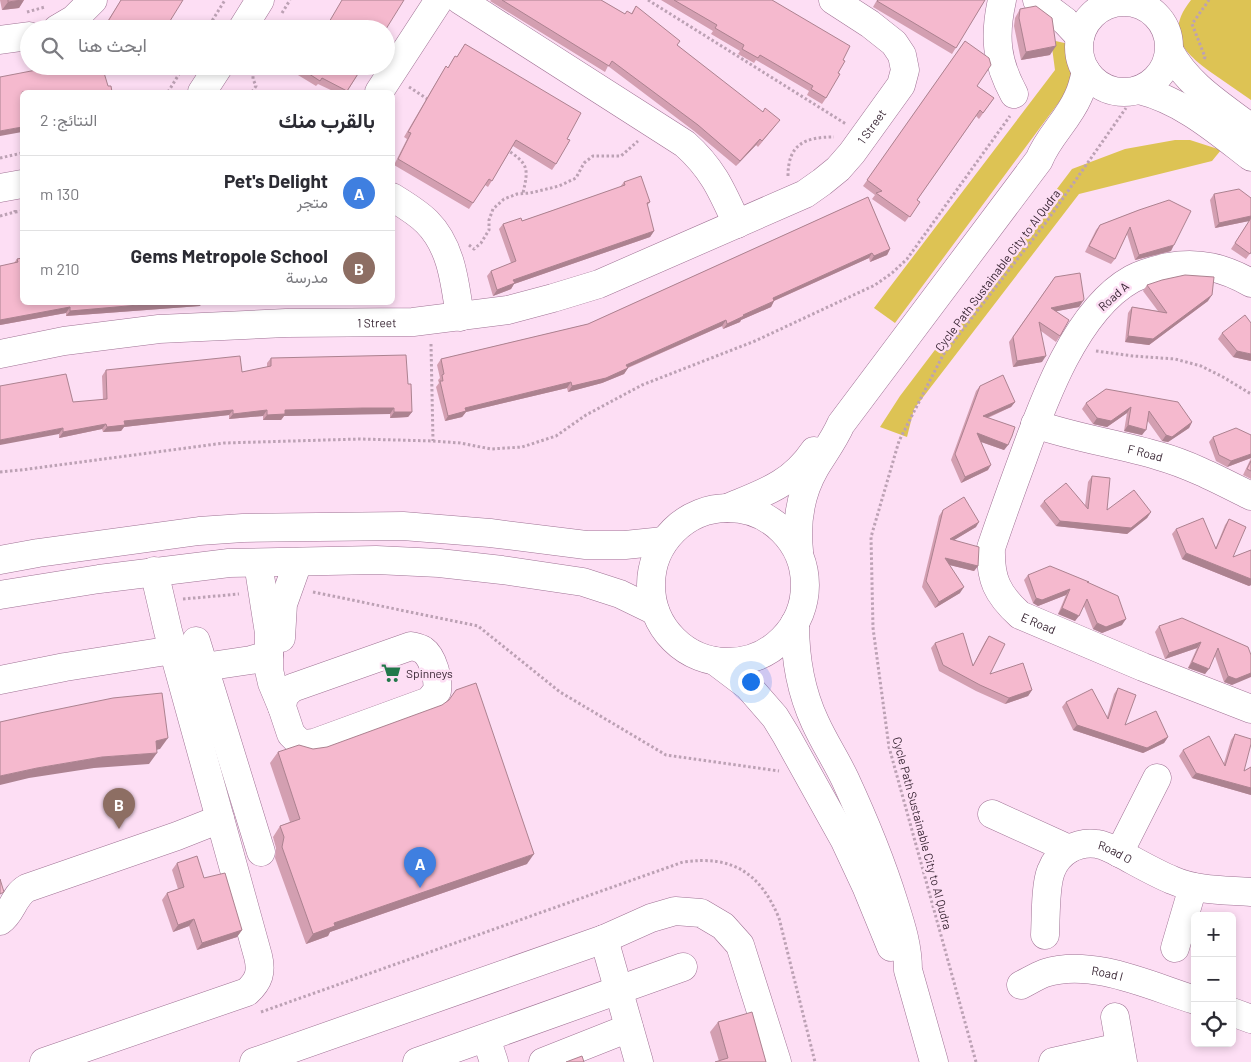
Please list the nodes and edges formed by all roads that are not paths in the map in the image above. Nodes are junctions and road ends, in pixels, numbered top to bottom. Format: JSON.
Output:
{"nodes":[{"id":1,"x":92,"y":0,"type":"edge"},
{"id":2,"x":260,"y":0,"type":"edge"},
{"id":3,"x":439,"y":0,"type":"edge"},
{"id":4,"x":460,"y":0,"type":"edge"},
{"id":5,"x":833,"y":0,"type":"edge"},
{"id":6,"x":1002,"y":0,"type":"edge"},
{"id":7,"x":1037,"y":0,"type":"edge"},
{"id":8,"x":1120,"y":1,"type":"edge"},
{"id":9,"x":1168,"y":12,"type":"edge"},
{"id":10,"x":55,"y":17,"type":"edge"},
{"id":11,"x":248,"y":20,"type":"edge"},
{"id":12,"x":20,"y":28,"type":"edge"},
{"id":13,"x":1080,"y":37,"type":"junction"},
{"id":14,"x":0,"y":40,"type":"edge"},
{"id":15,"x":1170,"y":52,"type":"junction"},
{"id":16,"x":1086,"y":71,"type":"junction"},
{"id":17,"x":394,"y":90,"type":"edge"},
{"id":18,"x":1014,"y":94,"type":"road end"},
{"id":19,"x":1128,"y":95,"type":"junction"},
{"id":20,"x":1251,"y":128,"type":"edge"},
{"id":21,"x":1251,"y":156,"type":"edge"},
{"id":22,"x":1039,"y":160,"type":"junction"},
{"id":23,"x":20,"y":184,"type":"edge"},
{"id":24,"x":0,"y":188,"type":"edge"},
{"id":25,"x":395,"y":199,"type":"edge"},
{"id":26,"x":737,"y":224,"type":"junction"},
{"id":27,"x":1251,"y":283,"type":"edge"},
{"id":28,"x":460,"y":317,"type":"junction"},
{"id":29,"x":0,"y":354,"type":"edge"},
{"id":30,"x":841,"y":424,"type":"junction"},
{"id":31,"x":1035,"y":424,"type":"junction"},
{"id":32,"x":1251,"y":496,"type":"edge"},
{"id":33,"x":727,"y":508,"type":"junction"},
{"id":34,"x":664,"y":541,"type":"junction"},
{"id":35,"x":799,"y":551,"type":"junction"},
{"id":36,"x":0,"y":560,"type":"edge"},
{"id":37,"x":258,"y":562,"type":"junction"},
{"id":38,"x":298,"y":562,"type":"junction"},
{"id":39,"x":154,"y":571,"type":"junction"},
{"id":40,"x":275,"y":592,"type":"junction"},
{"id":41,"x":0,"y":594,"type":"edge"},
{"id":42,"x":655,"y":611,"type":"junction"},
{"id":43,"x":795,"y":623,"type":"junction"},
{"id":44,"x":185,"y":645,"type":"junction"},
{"id":45,"x":272,"y":647,"type":"junction"},
{"id":46,"x":715,"y":661,"type":"junction"},
{"id":47,"x":206,"y":674,"type":"junction"},
{"id":48,"x":0,"y":680,"type":"edge"},
{"id":49,"x":301,"y":684,"type":"junction"},
{"id":50,"x":282,"y":707,"type":"junction"},
{"id":51,"x":1251,"y":709,"type":"edge"},
{"id":52,"x":1157,"y":778,"type":"dead end"},
{"id":53,"x":992,"y":814,"type":"dead end"},
{"id":54,"x":220,"y":819,"type":"junction"},
{"id":55,"x":1069,"y":849,"type":"junction"},
{"id":56,"x":261,"y":852,"type":"dead end"},
{"id":57,"x":1119,"y":853,"type":"junction"},
{"id":58,"x":1193,"y":887,"type":"junction"},
{"id":59,"x":1251,"y":892,"type":"edge"},
{"id":60,"x":0,"y":921,"type":"edge"},
{"id":61,"x":1045,"y":935,"type":"dead end"},
{"id":62,"x":604,"y":939,"type":"junction"},
{"id":63,"x":1175,"y":948,"type":"dead end"},
{"id":64,"x":683,"y":967,"type":"dead end"},
{"id":65,"x":908,"y":970,"type":"junction"},
{"id":66,"x":1021,"y":985,"type":"dead end"},
{"id":67,"x":619,"y":990,"type":"junction"},
{"id":68,"x":1191,"y":999,"type":"edge"},
{"id":69,"x":1236,"y":1013,"type":"edge"},
{"id":70,"x":1115,"y":1017,"type":"dead end"},
{"id":71,"x":1251,"y":1019,"type":"edge"},
{"id":72,"x":629,"y":1028,"type":"junction"},
{"id":73,"x":490,"y":1050,"type":"edge"},
{"id":74,"x":1122,"y":1054,"type":"edge"},
{"id":75,"x":44,"y":1062,"type":"edge"},
{"id":76,"x":254,"y":1062,"type":"edge"},
{"id":77,"x":417,"y":1062,"type":"edge"},
{"id":78,"x":544,"y":1062,"type":"edge"},
{"id":79,"x":639,"y":1062,"type":"edge"},
{"id":80,"x":777,"y":1062,"type":"edge"},
{"id":81,"x":934,"y":1062,"type":"edge"},
{"id":82,"x":1053,"y":1062,"type":"edge"}],
"edges":[{"from":1,"to":10,"type":"street"},
{"from":2,"to":11,"type":"street"},
{"from":3,"to":17,"type":"street"},
{"from":4,"to":26,"type":"street"},
{"from":5,"to":26,"type":"street","name":"1 Street"},
{"from":6,"to":18,"type":"street"},
{"from":7,"to":13,"type":"street"},
{"from":8,"to":9,"type":"street"},
{"from":8,"to":13,"type":"street"},
{"from":9,"to":15,"type":"street"},
{"from":12,"to":14,"type":"street"},
{"from":13,"to":16,"type":"street"},
{"from":15,"to":19,"type":"street"},
{"from":15,"to":20,"type":"street"},
{"from":16,"to":19,"type":"street"},
{"from":16,"to":22,"type":"street"},
{"from":19,"to":21,"type":"street"},
{"from":19,"to":22,"type":"street"},
{"from":22,"to":30,"type":"street"},
{"from":23,"to":24,"type":"street"},
{"from":25,"to":28,"type":"street"},
{"from":26,"to":28,"type":"street","name":"1 Street"},
{"from":27,"to":31,"type":"street","name":"Road A"},
{"from":28,"to":29,"type":"street","name":"1 Street"},
{"from":30,"to":33,"type":"street"},
{"from":30,"to":35,"type":"street"},
{"from":31,"to":32,"type":"street","name":"F Road"},
{"from":31,"to":51,"type":"street","name":"E Road"},
{"from":33,"to":34,"type":"street"},
{"from":33,"to":35,"type":"street"},
{"from":34,"to":36,"type":"street"},
{"from":34,"to":42,"type":"street"},
{"from":35,"to":43,"type":"street"},
{"from":37,"to":38,"type":"street"},
{"from":37,"to":39,"type":"street"},
{"from":37,"to":40,"type":"street"},
{"from":38,"to":40,"type":"street"},
{"from":38,"to":42,"type":"street"},
{"from":39,"to":41,"type":"street"},
{"from":39,"to":44,"type":"street"},
{"from":40,"to":45,"type":"street"},
{"from":42,"to":46,"type":"street"},
{"from":43,"to":46,"type":"street"},
{"from":43,"to":65,"type":"street"},
{"from":44,"to":47,"type":"street"},
{"from":44,"to":48,"type":"street"},
{"from":44,"to":54,"type":"street"},
{"from":45,"to":47,"type":"street"},
{"from":45,"to":49,"type":"street"},
{"from":45,"to":50,"type":"street"},
{"from":46,"to":65,"type":"street"},
{"from":47,"to":56,"type":"street"},
{"from":49,"to":50,"type":"street"},
{"from":49,"to":50,"type":"street"},
{"from":52,"to":57,"type":"street"},
{"from":53,"to":55,"type":"street"},
{"from":54,"to":60,"type":"street"},
{"from":54,"to":75,"type":"street"},
{"from":55,"to":57,"type":"street","name":"Road O"},
{"from":55,"to":61,"type":"street"},
{"from":57,"to":58,"type":"street","name":"Road O"},
{"from":58,"to":59,"type":"street","name":"Road O"},
{"from":58,"to":63,"type":"street"},
{"from":62,"to":67,"type":"street"},
{"from":62,"to":76,"type":"street"},
{"from":62,"to":80,"type":"street"},
{"from":64,"to":67,"type":"street"},
{"from":65,"to":81,"type":"street"},
{"from":66,"to":68,"type":"street","name":"Road I"},
{"from":67,"to":72,"type":"street"},
{"from":67,"to":73,"type":"street"},
{"from":69,"to":71,"type":"street"},
{"from":70,"to":74,"type":"street"},
{"from":72,"to":78,"type":"street"},
{"from":72,"to":79,"type":"street"},
{"from":73,"to":77,"type":"street"},
{"from":74,"to":82,"type":"street"}]}
